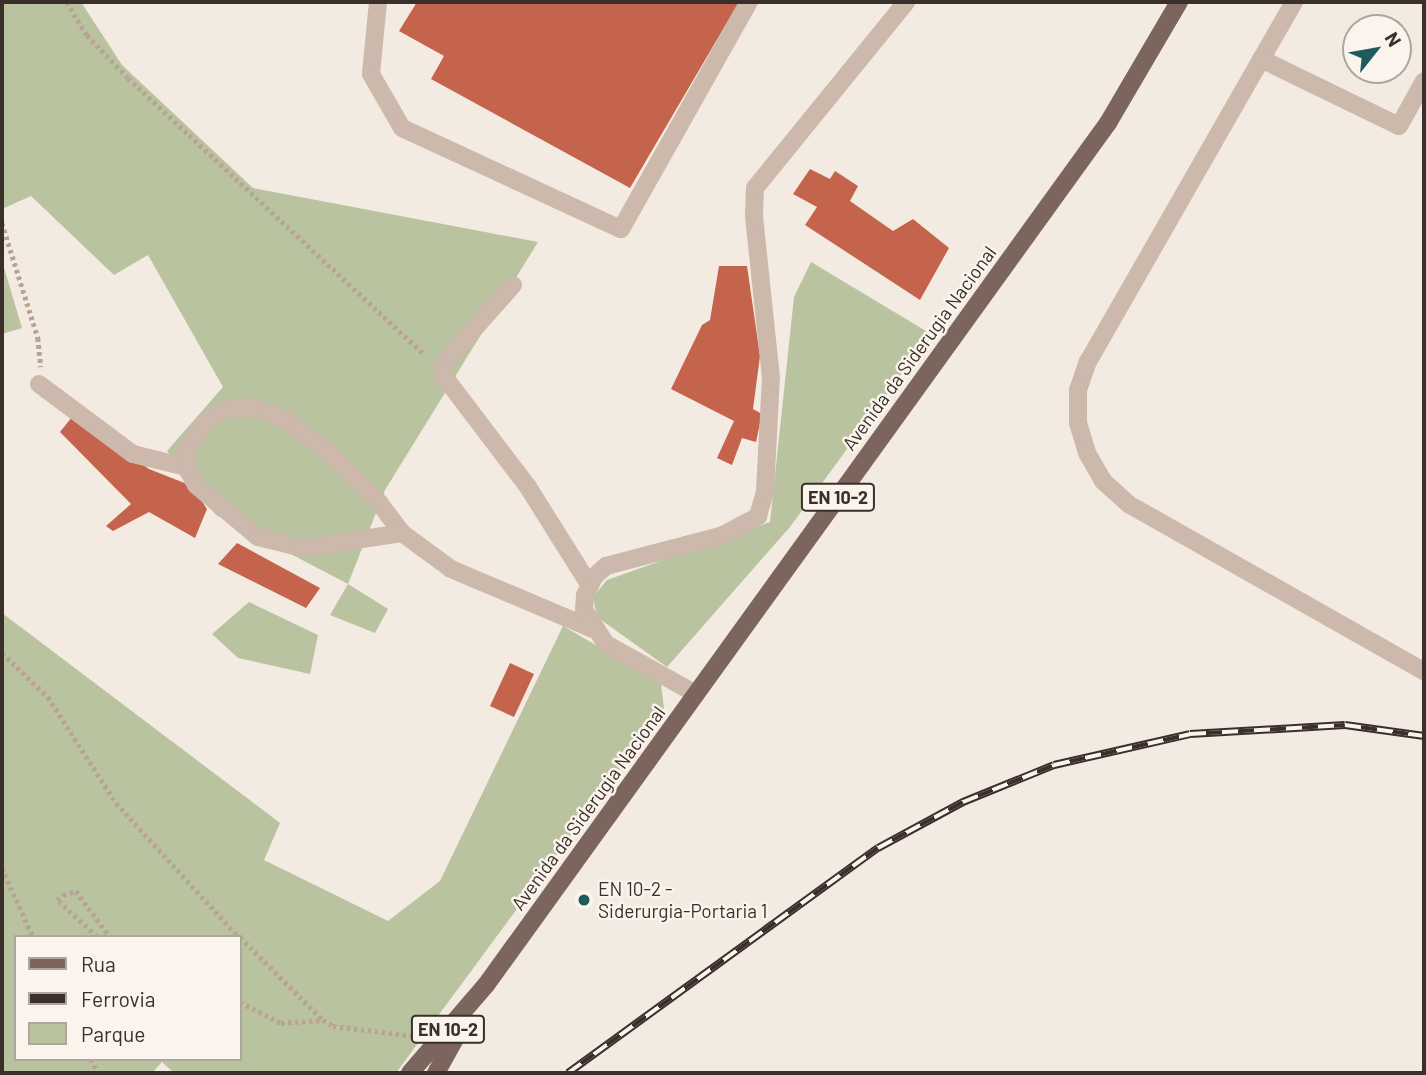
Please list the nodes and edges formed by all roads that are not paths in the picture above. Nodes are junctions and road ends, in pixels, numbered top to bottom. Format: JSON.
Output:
{"nodes":[{"id":1,"x":378,"y":2,"type":"edge"},
{"id":2,"x":749,"y":2,"type":"edge"},
{"id":3,"x":906,"y":2,"type":"edge"},
{"id":4,"x":1179,"y":2,"type":"edge"},
{"id":5,"x":1294,"y":2,"type":"edge"},
{"id":6,"x":1261,"y":59,"type":"junction"},
{"id":7,"x":1424,"y":81,"type":"edge"},
{"id":8,"x":513,"y":285,"type":"dead end"},
{"id":9,"x":39,"y":384,"type":"road end"},
{"id":10,"x":186,"y":467,"type":"junction"},
{"id":11,"x":402,"y":533,"type":"junction"},
{"id":12,"x":590,"y":586,"type":"junction"},
{"id":13,"x":593,"y":629,"type":"junction"},
{"id":14,"x":1424,"y":671,"type":"edge"},
{"id":15,"x":696,"y":694,"type":"junction"},
{"id":16,"x":486,"y":985,"type":"junction"},
{"id":17,"x":410,"y":1073,"type":"edge"},
{"id":18,"x":436,"y":1073,"type":"edge"}],
"edges":[{"from":1,"to":2,"type":"lane"},
{"from":3,"to":12,"type":"lane"},
{"from":4,"to":15,"type":"main road","name":"Avenida da Siderugia Nacional","number":"EN 10-2"},
{"from":5,"to":6,"type":"lane"},
{"from":6,"to":7,"type":"lane"},
{"from":6,"to":14,"type":"lane"},
{"from":8,"to":12,"type":"lane"},
{"from":9,"to":10,"type":"lane"},
{"from":10,"to":11,"type":"lane"},
{"from":10,"to":11,"type":"lane"},
{"from":11,"to":13,"type":"lane"},
{"from":12,"to":13,"type":"lane"},
{"from":13,"to":15,"type":"lane"},
{"from":15,"to":16,"type":"main road","name":"Avenida da Siderugia Nacional","number":"EN 10-2"},
{"from":16,"to":17,"type":"main road","name":"Avenida da Siderugia Nacional","number":"EN 10-2"},
{"from":16,"to":18,"type":"main road","name":"Avenida da Siderugia Nacional","number":"EN 10-2"}]}
